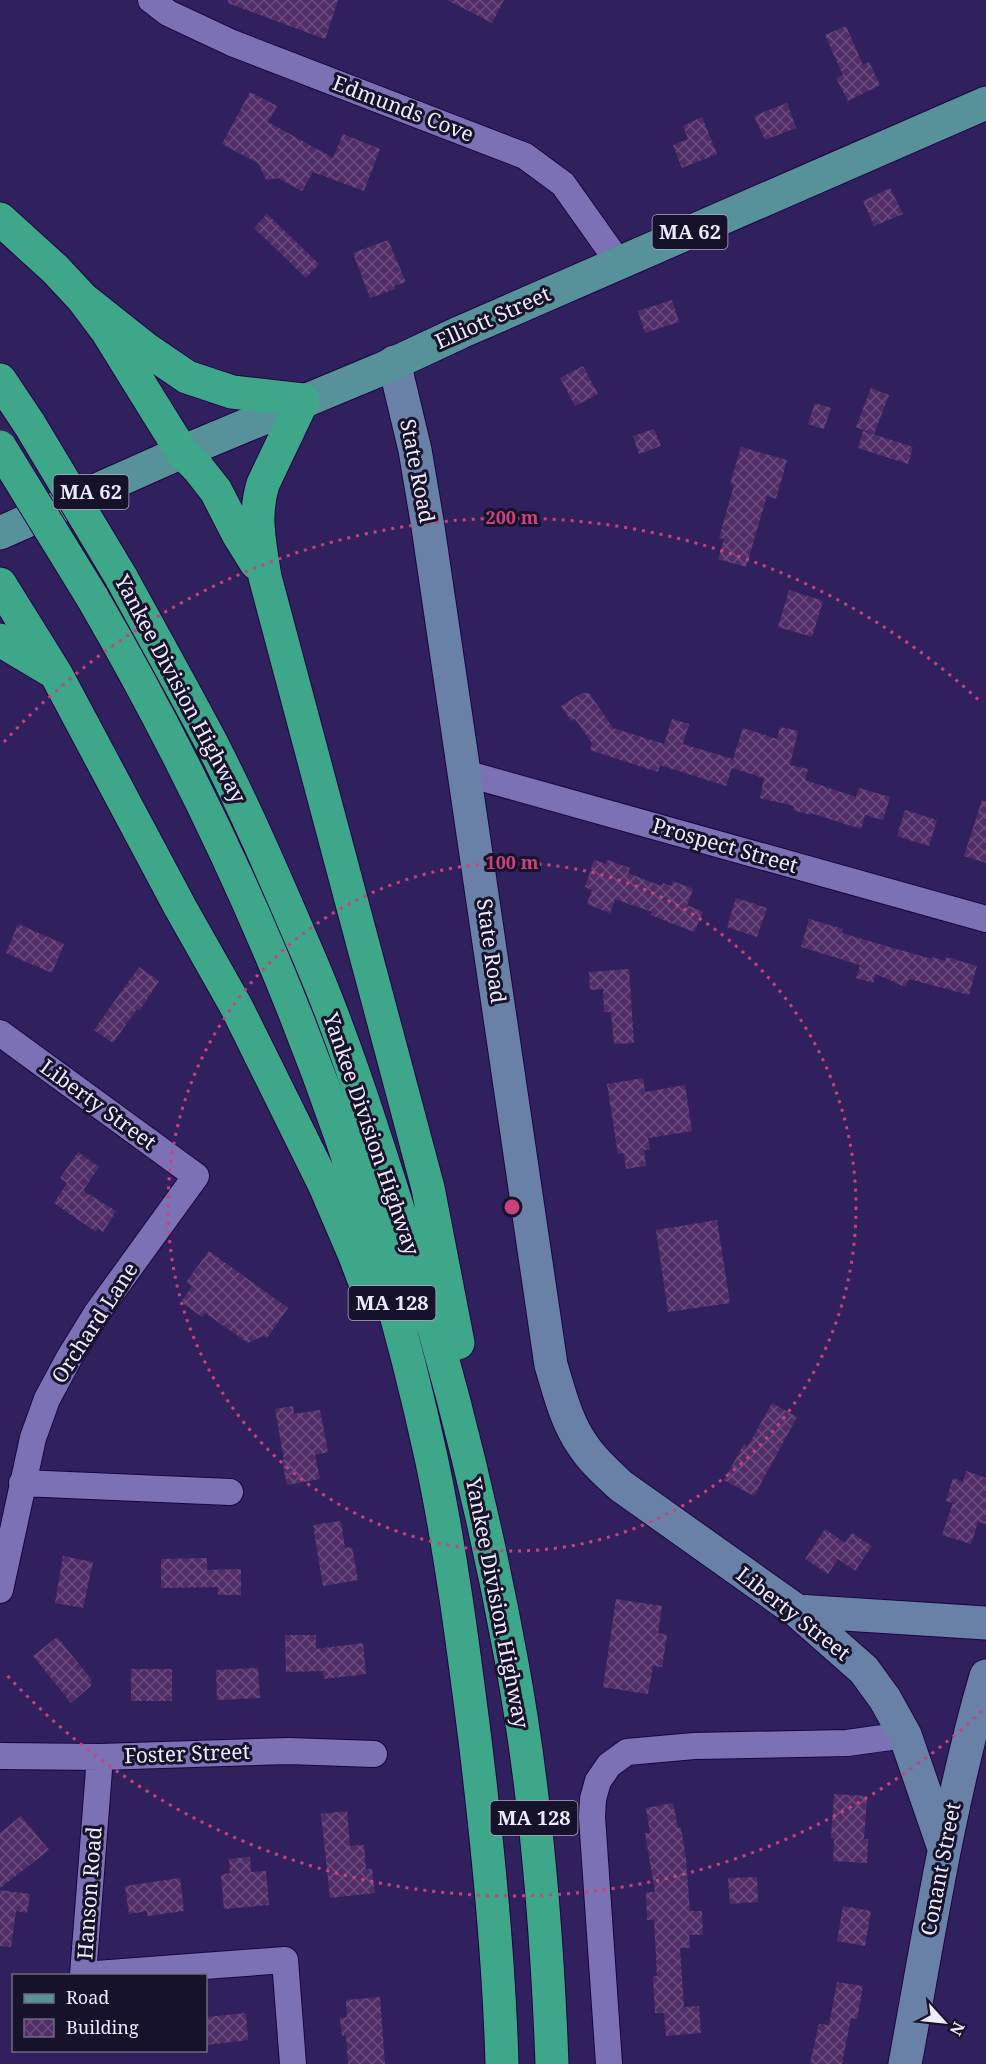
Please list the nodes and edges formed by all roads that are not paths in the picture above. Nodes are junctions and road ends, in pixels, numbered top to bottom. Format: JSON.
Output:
{"nodes":[{"id":1,"x":151,"y":0,"type":"edge"},
{"id":2,"x":986,"y":103,"type":"edge"},
{"id":3,"x":0,"y":219,"type":"edge"},
{"id":4,"x":619,"y":263,"type":"junction"},
{"id":5,"x":83,"y":299,"type":"junction"},
{"id":6,"x":394,"y":362,"type":"junction"},
{"id":7,"x":0,"y":380,"type":"edge"},
{"id":8,"x":303,"y":400,"type":"junction"},
{"id":9,"x":0,"y":447,"type":"edge"},
{"id":10,"x":182,"y":452,"type":"junction"},
{"id":11,"x":0,"y":533,"type":"edge"},
{"id":12,"x":266,"y":577,"type":"junction"},
{"id":13,"x":0,"y":584,"type":"edge"},
{"id":14,"x":0,"y":640,"type":"edge"},
{"id":15,"x":56,"y":674,"type":"junction"},
{"id":16,"x":464,"y":773,"type":"junction"},
{"id":17,"x":986,"y":918,"type":"edge"},
{"id":18,"x":0,"y":1033,"type":"edge"},
{"id":19,"x":196,"y":1176,"type":"joint"},
{"id":20,"x":22,"y":1483,"type":"junction"},
{"id":21,"x":621,"y":1486,"type":"joint"},
{"id":22,"x":230,"y":1492,"type":"dead end"},
{"id":23,"x":495,"y":1575,"type":"junction"},
{"id":24,"x":0,"y":1590,"type":"edge"},
{"id":25,"x":797,"y":1611,"type":"junction"},
{"id":26,"x":986,"y":1623,"type":"edge"},
{"id":27,"x":461,"y":1628,"type":"junction"},
{"id":28,"x":986,"y":1676,"type":"edge"},
{"id":29,"x":905,"y":1734,"type":"junction"},
{"id":30,"x":374,"y":1754,"type":"dead end"},
{"id":31,"x":0,"y":1756,"type":"edge"},
{"id":32,"x":100,"y":1757,"type":"junction"},
{"id":33,"x":945,"y":1848,"type":"junction"},
{"id":34,"x":83,"y":1974,"type":"edge"},
{"id":35,"x":96,"y":1974,"type":"edge"},
{"id":36,"x":293,"y":2064,"type":"edge"},
{"id":37,"x":502,"y":2064,"type":"edge"},
{"id":38,"x":552,"y":2064,"type":"edge"},
{"id":39,"x":609,"y":2064,"type":"edge"},
{"id":40,"x":905,"y":2064,"type":"edge"}],
"edges":[{"from":1,"to":4,"type":"street","name":"Edmunds Cove"},
{"from":2,"to":4,"type":"main road","name":"Elliott Street","number":"MA 62"},
{"from":3,"to":5,"type":"highway"},
{"from":4,"to":6,"type":"main road","name":"Elliott Street","number":"MA 62"},
{"from":5,"to":8,"type":"highway"},
{"from":5,"to":10,"type":"highway"},
{"from":6,"to":8,"type":"main road","name":"Elliott Street","number":"MA 62"},
{"from":6,"to":16,"type":"main road","name":"State Road"},
{"from":7,"to":23,"type":"highway","name":"Yankee Division Highway","number":"MA 128","bridge":true},
{"from":8,"to":10,"type":"main road","name":"Elliott Street","number":"MA 62"},
{"from":8,"to":12,"type":"highway"},
{"from":9,"to":27,"type":"highway","name":"Yankee Division Highway","number":"MA 128","bridge":true},
{"from":10,"to":11,"type":"main road","name":"Elliott Street","number":"MA 62"},
{"from":10,"to":12,"type":"highway"},
{"from":12,"to":23,"type":"highway"},
{"from":13,"to":15,"type":"highway"},
{"from":14,"to":15,"type":"highway"},
{"from":15,"to":27,"type":"highway"},
{"from":16,"to":17,"type":"street","name":"Prospect Street"},
{"from":16,"to":21,"type":"main road","name":"State Road"},
{"from":18,"to":19,"type":"street","name":"Liberty Street"},
{"from":19,"to":20,"type":"street","name":"Orchard Lane"},
{"from":20,"to":22,"type":"street"},
{"from":20,"to":24,"type":"street","name":"Orchard Lane"},
{"from":21,"to":25,"type":"main road","name":"Liberty Street"},
{"from":23,"to":38,"type":"highway","name":"Yankee Division Highway","number":"MA 128"},
{"from":25,"to":26,"type":"main road"},
{"from":25,"to":29,"type":"main road","name":"Liberty Street"},
{"from":27,"to":37,"type":"highway","name":"Yankee Division Highway","number":"MA 128"},
{"from":28,"to":33,"type":"main road","name":"Conant Street"},
{"from":29,"to":33,"type":"main road","name":"Liberty Street"},
{"from":29,"to":39,"type":"street"},
{"from":30,"to":32,"type":"street","name":"Foster Street"},
{"from":31,"to":32,"type":"street","name":"Foster Street"},
{"from":32,"to":34,"type":"street","name":"Hanson Road"},
{"from":33,"to":40,"type":"main road","name":"Conant Street"},
{"from":35,"to":36,"type":"street","name":"Hanson Road"}]}
